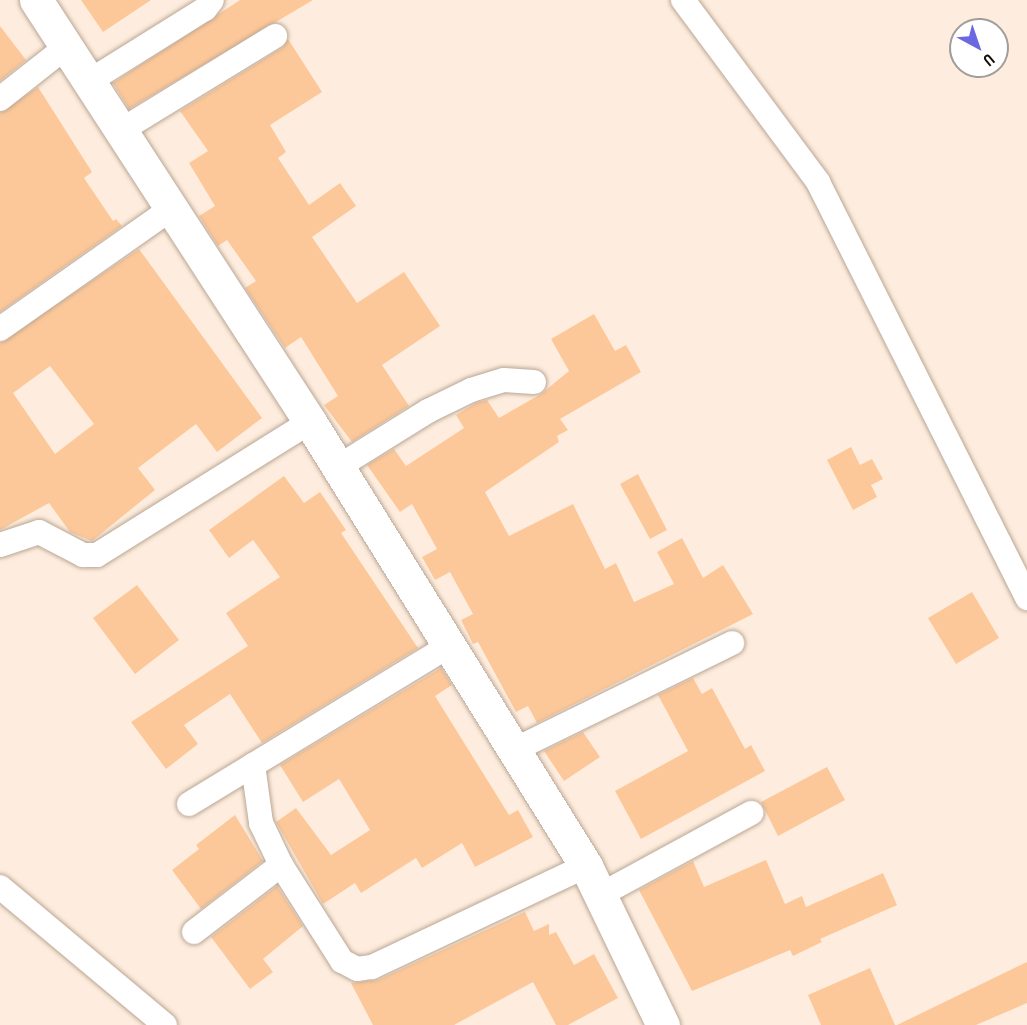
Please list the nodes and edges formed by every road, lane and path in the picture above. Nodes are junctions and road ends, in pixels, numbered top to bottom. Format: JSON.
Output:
{"nodes":[{"id":1,"x":36,"y":0,"type":"edge"},
{"id":2,"x":212,"y":0,"type":"edge"},
{"id":3,"x":682,"y":0,"type":"edge"},
{"id":4,"x":275,"y":36,"type":"dead end"},
{"id":5,"x":67,"y":46,"type":"junction"},
{"id":6,"x":88,"y":82,"type":"junction"},
{"id":7,"x":0,"y":99,"type":"edge"},
{"id":8,"x":120,"y":131,"type":"junction"},
{"id":9,"x":171,"y":208,"type":"junction"},
{"id":10,"x":0,"y":329,"type":"edge"},
{"id":11,"x":534,"y":382,"type":"dead end"},
{"id":12,"x":310,"y":422,"type":"junction"},
{"id":13,"x":338,"y":467,"type":"junction"},
{"id":14,"x":0,"y":545,"type":"edge"},
{"id":15,"x":1027,"y":598,"type":"edge"},
{"id":16,"x":732,"y":643,"type":"dead end"},
{"id":17,"x":449,"y":646,"type":"junction"},
{"id":18,"x":514,"y":750,"type":"junction"},
{"id":19,"x":253,"y":765,"type":"junction"},
{"id":20,"x":189,"y":804,"type":"dead end"},
{"id":21,"x":751,"y":813,"type":"dead end"},
{"id":22,"x":281,"y":864,"type":"junction"},
{"id":23,"x":594,"y":880,"type":"junction"},
{"id":24,"x":0,"y":887,"type":"edge"},
{"id":25,"x":194,"y":932,"type":"dead end"},
{"id":26,"x":165,"y":1025,"type":"edge"},
{"id":27,"x":663,"y":1025,"type":"edge"}],
"edges":[{"from":1,"to":5,"type":"main road"},
{"from":2,"to":6,"type":"street"},
{"from":3,"to":15,"type":"street"},
{"from":4,"to":8,"type":"street"},
{"from":5,"to":6,"type":"main road"},
{"from":5,"to":7,"type":"street"},
{"from":6,"to":8,"type":"main road"},
{"from":8,"to":9,"type":"main road"},
{"from":9,"to":10,"type":"street"},
{"from":9,"to":12,"type":"main road"},
{"from":11,"to":13,"type":"street"},
{"from":12,"to":13,"type":"main road"},
{"from":12,"to":14,"type":"street"},
{"from":13,"to":17,"type":"main road"},
{"from":16,"to":18,"type":"street"},
{"from":17,"to":18,"type":"main road"},
{"from":17,"to":19,"type":"street"},
{"from":18,"to":23,"type":"main road"},
{"from":19,"to":20,"type":"street"},
{"from":19,"to":22,"type":"street"},
{"from":21,"to":23,"type":"street"},
{"from":22,"to":23,"type":"street"},
{"from":22,"to":25,"type":"street"},
{"from":23,"to":27,"type":"main road"},
{"from":24,"to":26,"type":"street"}]}
